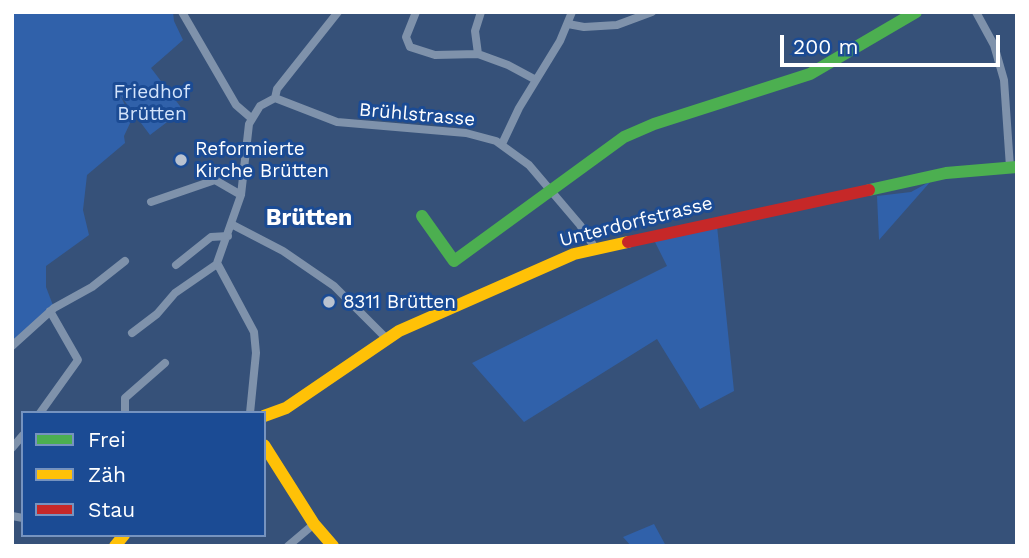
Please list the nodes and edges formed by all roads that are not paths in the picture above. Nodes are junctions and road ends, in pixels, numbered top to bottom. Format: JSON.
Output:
{"nodes":[{"id":1,"x":182,"y":12,"type":"edge"},
{"id":2,"x":338,"y":12,"type":"edge"},
{"id":3,"x":416,"y":12,"type":"edge"},
{"id":4,"x":481,"y":12,"type":"edge"},
{"id":5,"x":572,"y":12,"type":"edge"},
{"id":6,"x":652,"y":12,"type":"edge"},
{"id":7,"x":916,"y":12,"type":"edge"},
{"id":8,"x":976,"y":12,"type":"edge"},
{"id":9,"x":568,"y":23,"type":"junction"},
{"id":10,"x":478,"y":54,"type":"junction"},
{"id":11,"x":536,"y":80,"type":"junction"},
{"id":12,"x":275,"y":98,"type":"junction"},
{"id":13,"x":251,"y":118,"type":"junction"},
{"id":14,"x":502,"y":144,"type":"junction"},
{"id":15,"x":1013,"y":167,"type":"edge"},
{"id":16,"x":551,"y":191,"type":"junction"},
{"id":17,"x":241,"y":195,"type":"junction"},
{"id":18,"x":152,"y":202,"type":"dead end"},
{"id":19,"x":422,"y":215,"type":"dead end"},
{"id":20,"x":233,"y":225,"type":"junction"},
{"id":21,"x":228,"y":236,"type":"junction"},
{"id":22,"x":595,"y":248,"type":"junction"},
{"id":23,"x":125,"y":261,"type":"dead end"},
{"id":24,"x":217,"y":264,"type":"junction"},
{"id":25,"x":176,"y":265,"type":"dead end"},
{"id":26,"x":52,"y":309,"type":"junction"},
{"id":27,"x":132,"y":333,"type":"dead end"},
{"id":28,"x":386,"y":338,"type":"junction"},
{"id":29,"x":12,"y":346,"type":"edge"},
{"id":30,"x":165,"y":363,"type":"dead end"},
{"id":31,"x":41,"y":411,"type":"edge"},
{"id":32,"x":125,"y":411,"type":"edge"},
{"id":33,"x":250,"y":411,"type":"edge"},
{"id":34,"x":266,"y":415,"type":"edge"},
{"id":35,"x":266,"y":448,"type":"edge"},
{"id":36,"x":314,"y":524,"type":"junction"},
{"id":37,"x":288,"y":546,"type":"edge"},
{"id":38,"x":333,"y":546,"type":"edge"}],
"edges":[{"from":1,"to":13,"type":"street"},
{"from":2,"to":12,"type":"street"},
{"from":3,"to":10,"type":"street"},
{"from":4,"to":10,"type":"street"},
{"from":5,"to":9,"type":"street"},
{"from":6,"to":9,"type":"street"},
{"from":7,"to":16,"type":"street"},
{"from":8,"to":15,"type":"street"},
{"from":9,"to":11,"type":"street"},
{"from":10,"to":11,"type":"street"},
{"from":11,"to":14,"type":"street"},
{"from":12,"to":13,"type":"street"},
{"from":12,"to":14,"type":"street","name":"Brühlstrasse"},
{"from":13,"to":17,"type":"street"},
{"from":14,"to":16,"type":"street","name":"Brühlstrasse"},
{"from":15,"to":22,"type":"street","name":"Unterdorfstrasse"},
{"from":16,"to":19,"type":"street"},
{"from":16,"to":22,"type":"street","name":"Brühlstrasse"},
{"from":17,"to":18,"type":"street"},
{"from":17,"to":20,"type":"street"},
{"from":20,"to":21,"type":"street"},
{"from":20,"to":28,"type":"street"},
{"from":21,"to":24,"type":"street"},
{"from":21,"to":25,"type":"street"},
{"from":22,"to":28,"type":"street","name":"Unterdorfstrasse"},
{"from":23,"to":26,"type":"street"},
{"from":24,"to":27,"type":"street"},
{"from":24,"to":33,"type":"street"},
{"from":26,"to":29,"type":"street"},
{"from":26,"to":31,"type":"street"},
{"from":28,"to":34,"type":"street","name":"Unterdorfstrasse"},
{"from":30,"to":32,"type":"street"},
{"from":35,"to":36,"type":"street"},
{"from":36,"to":37,"type":"street"},
{"from":36,"to":38,"type":"street"}]}
